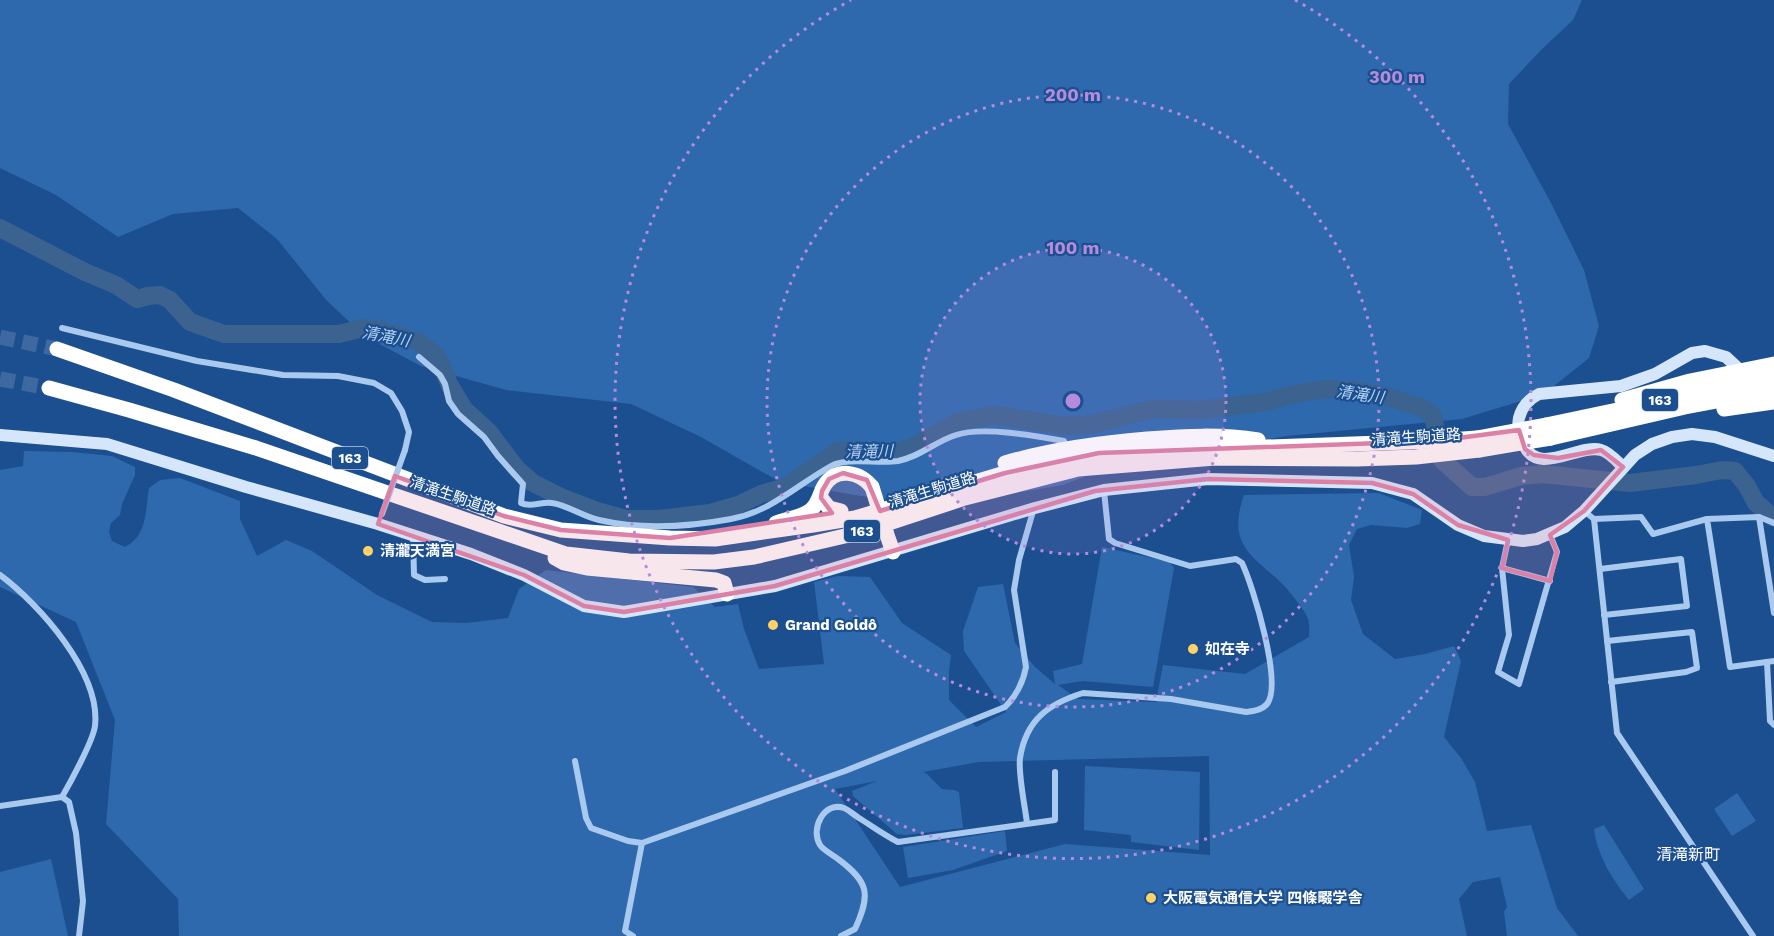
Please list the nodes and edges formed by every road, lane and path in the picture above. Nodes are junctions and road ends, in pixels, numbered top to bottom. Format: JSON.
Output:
{"nodes":[{"id":1,"x":62,"y":328,"type":"dead end"},
{"id":2,"x":57,"y":350,"type":"tunnel mouth"},
{"id":3,"x":1714,"y":354,"type":"junction"},
{"id":4,"x":419,"y":357,"type":"dead end"},
{"id":5,"x":1774,"y":364,"type":"edge"},
{"id":6,"x":1741,"y":370,"type":"junction"},
{"id":7,"x":1712,"y":376,"type":"junction"},
{"id":8,"x":1774,"y":377,"type":"edge"},
{"id":9,"x":49,"y":388,"type":"tunnel mouth"},
{"id":10,"x":1774,"y":390,"type":"edge"},
{"id":11,"x":1774,"y":402,"type":"edge"},
{"id":12,"x":1572,"y":421,"type":"junction"},
{"id":13,"x":1618,"y":422,"type":"junction"},
{"id":14,"x":1549,"y":431,"type":"junction"},
{"id":15,"x":0,"y":435,"type":"edge"},
{"id":16,"x":1478,"y":444,"type":"junction"},
{"id":17,"x":1287,"y":446,"type":"junction"},
{"id":18,"x":1065,"y":448,"type":"junction"},
{"id":19,"x":1774,"y":456,"type":"edge"},
{"id":20,"x":1620,"y":469,"type":"junction"},
{"id":21,"x":1104,"y":490,"type":"junction"},
{"id":22,"x":821,"y":498,"type":"junction"},
{"id":23,"x":1035,"y":508,"type":"junction"},
{"id":24,"x":841,"y":511,"type":"junction"},
{"id":25,"x":1589,"y":515,"type":"junction"},
{"id":26,"x":1759,"y":517,"type":"junction"},
{"id":27,"x":380,"y":519,"type":"junction"},
{"id":28,"x":1707,"y":519,"type":"junction"},
{"id":29,"x":776,"y":523,"type":"junction"},
{"id":30,"x":1774,"y":523,"type":"edge"},
{"id":31,"x":509,"y":534,"type":"junction"},
{"id":32,"x":1550,"y":535,"type":"junction"},
{"id":33,"x":413,"y":536,"type":"junction"},
{"id":34,"x":670,"y":538,"type":"junction"},
{"id":35,"x":1508,"y":540,"type":"junction"},
{"id":36,"x":893,"y":552,"type":"junction"},
{"id":37,"x":1502,"y":568,"type":"junction"},
{"id":38,"x":1600,"y":569,"type":"junction"},
{"id":39,"x":0,"y":574,"type":"edge"},
{"id":40,"x":445,"y":579,"type":"dead end"},
{"id":41,"x":1550,"y":581,"type":"junction"},
{"id":42,"x":1772,"y":581,"type":"edge"},
{"id":43,"x":728,"y":594,"type":"junction"},
{"id":44,"x":1774,"y":613,"type":"edge"},
{"id":45,"x":1604,"y":615,"type":"junction"},
{"id":46,"x":1607,"y":640,"type":"junction"},
{"id":47,"x":1770,"y":662,"type":"edge"},
{"id":48,"x":1611,"y":682,"type":"junction"},
{"id":49,"x":1774,"y":725,"type":"edge"},
{"id":50,"x":574,"y":761,"type":"dead end"},
{"id":51,"x":1055,"y":772,"type":"dead end"},
{"id":52,"x":62,"y":797,"type":"junction"},
{"id":53,"x":0,"y":806,"type":"edge"},
{"id":54,"x":1027,"y":823,"type":"junction"},
{"id":55,"x":642,"y":843,"type":"junction"},
{"id":56,"x":79,"y":936,"type":"edge"},
{"id":57,"x":633,"y":936,"type":"edge"},
{"id":58,"x":841,"y":936,"type":"edge"},
{"id":59,"x":1753,"y":936,"type":"edge"}],
"edges":[{"from":1,"to":27,"type":"street","bridge":true},
{"from":2,"to":34,"type":"highway","name":"清滝生駒道路","number":"163"},
{"from":3,"to":6,"type":"street"},
{"from":3,"to":7,"type":"street"},
{"from":3,"to":20,"type":"street"},
{"from":4,"to":18,"type":"street"},
{"from":5,"to":6,"type":"highway"},
{"from":6,"to":7,"type":"highway"},
{"from":7,"to":12,"type":"highway"},
{"from":8,"to":12,"type":"highway","name":"清滝生駒道路","number":"163"},
{"from":9,"to":31,"type":"highway","name":"清滝生駒道路","number":"163"},
{"from":10,"to":13,"type":"highway","name":"清滝生駒道路","number":"163"},
{"from":11,"to":13,"type":"highway"},
{"from":12,"to":14,"type":"highway","name":"清滝生駒道路","number":"163"},
{"from":13,"to":14,"type":"highway","name":"清滝生駒道路","number":"163"},
{"from":14,"to":16,"type":"highway","name":"清滝生駒道路","number":"163","bridge":true},
{"from":15,"to":27,"type":"street"},
{"from":16,"to":17,"type":"highway","name":"清滝生駒道路","number":"163"},
{"from":16,"to":31,"type":"highway","name":"清滝生駒道路","number":"163"},
{"from":17,"to":18,"type":"highway"},
{"from":17,"to":34,"type":"highway","name":"清滝生駒道路","number":"163"},
{"from":18,"to":24,"type":"highway"},
{"from":19,"to":20,"type":"street"},
{"from":20,"to":25,"type":"street"},
{"from":21,"to":23,"type":"street"},
{"from":21,"to":35,"type":"street"},
{"from":21,"to":54,"type":"street"},
{"from":22,"to":24,"type":"highway"},
{"from":22,"to":29,"type":"highway"},
{"from":22,"to":36,"type":"highway","bridge":true},
{"from":23,"to":36,"type":"street"},
{"from":23,"to":55,"type":"street"},
{"from":24,"to":29,"type":"highway"},
{"from":25,"to":28,"type":"street"},
{"from":25,"to":32,"type":"street"},
{"from":25,"to":38,"type":"street"},
{"from":26,"to":28,"type":"street"},
{"from":26,"to":30,"type":"street"},
{"from":26,"to":42,"type":"street"},
{"from":27,"to":33,"type":"street"},
{"from":28,"to":47,"type":"street"},
{"from":29,"to":34,"type":"highway"},
{"from":31,"to":43,"type":"highway","number":"163"},
{"from":32,"to":35,"type":"street"},
{"from":32,"to":41,"type":"street"},
{"from":33,"to":40,"type":"street"},
{"from":33,"to":43,"type":"street"},
{"from":35,"to":37,"type":"street"},
{"from":36,"to":43,"type":"street"},
{"from":37,"to":41,"type":"street"},
{"from":37,"to":41,"type":"street"},
{"from":38,"to":45,"type":"street"},
{"from":38,"to":45,"type":"street"},
{"from":39,"to":52,"type":"street"},
{"from":42,"to":44,"type":"street"},
{"from":45,"to":46,"type":"street"},
{"from":46,"to":48,"type":"street"},
{"from":46,"to":48,"type":"street"},
{"from":47,"to":49,"type":"street"},
{"from":48,"to":59,"type":"street"},
{"from":50,"to":55,"type":"street"},
{"from":51,"to":54,"type":"street"},
{"from":52,"to":53,"type":"street"},
{"from":52,"to":56,"type":"street"},
{"from":54,"to":58,"type":"street"},
{"from":55,"to":57,"type":"street"}]}
